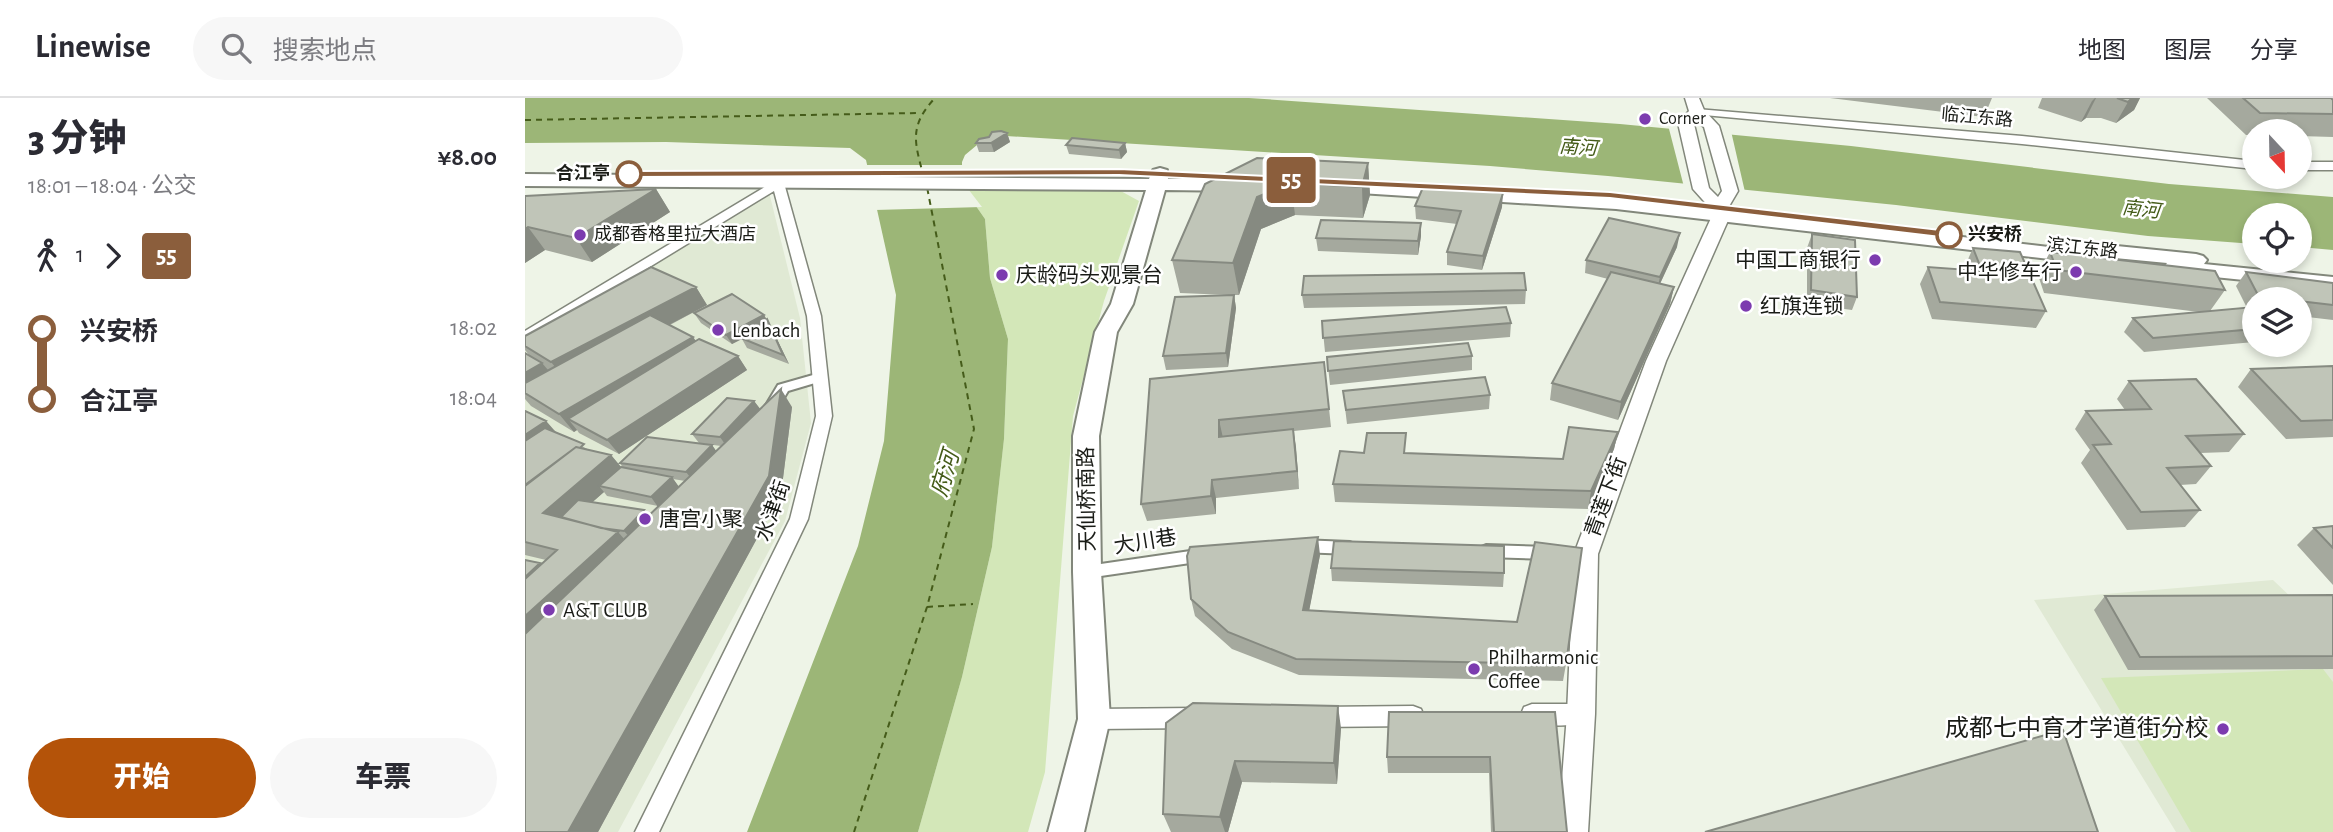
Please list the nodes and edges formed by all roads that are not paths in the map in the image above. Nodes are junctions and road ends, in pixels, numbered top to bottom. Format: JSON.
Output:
{"nodes":[{"id":1,"x":1692,"y":111,"type":"edge"},
{"id":2,"x":2242,"y":164,"type":"edge"},
{"id":3,"x":2312,"y":166,"type":"edge"},
{"id":4,"x":2333,"y":166,"type":"edge"},
{"id":5,"x":525,"y":173,"type":"edge"},
{"id":6,"x":859,"y":178,"type":"junction"},
{"id":7,"x":1159,"y":178,"type":"junction"},
{"id":8,"x":525,"y":180,"type":"edge"},
{"id":9,"x":1255,"y":182,"type":"edge"},
{"id":10,"x":778,"y":183,"type":"junction"},
{"id":11,"x":1310,"y":184,"type":"edge"},
{"id":12,"x":1723,"y":205,"type":"junction"},
{"id":13,"x":2333,"y":274,"type":"edge"},
{"id":14,"x":2333,"y":283,"type":"edge"},
{"id":15,"x":525,"y":338,"type":"edge"},
{"id":16,"x":820,"y":377,"type":"junction"},
{"id":17,"x":764,"y":421,"type":"edge"},
{"id":18,"x":1280,"y":546,"type":"edge"},
{"id":19,"x":1363,"y":548,"type":"edge"},
{"id":20,"x":1475,"y":551,"type":"edge"},
{"id":21,"x":1214,"y":553,"type":"edge"},
{"id":22,"x":1586,"y":554,"type":"junction"},
{"id":23,"x":1087,"y":572,"type":"junction"},
{"id":24,"x":1581,"y":714,"type":"junction"},
{"id":25,"x":1428,"y":715,"type":"edge"},
{"id":26,"x":1511,"y":715,"type":"edge"},
{"id":27,"x":1303,"y":717,"type":"edge"},
{"id":28,"x":1219,"y":718,"type":"edge"},
{"id":29,"x":1094,"y":719,"type":"junction"},
{"id":30,"x":647,"y":832,"type":"edge"},
{"id":31,"x":1066,"y":832,"type":"edge"},
{"id":32,"x":1573,"y":832,"type":"edge"}],
"edges":[{"from":1,"to":2,"type":"street","name":"临江东路"},
{"from":1,"to":12,"type":"street"},
{"from":1,"to":12,"type":"street"},
{"from":3,"to":4,"type":"street"},
{"from":5,"to":6,"type":"main road"},
{"from":6,"to":7,"type":"main road"},
{"from":6,"to":10,"type":"main road"},
{"from":7,"to":9,"type":"main road"},
{"from":7,"to":23,"type":"main road","name":"天仙桥南路"},
{"from":8,"to":10,"type":"main road"},
{"from":10,"to":15,"type":"street"},
{"from":10,"to":16,"type":"street","name":"水津街"},
{"from":11,"to":12,"type":"main road","name":"滨江东路"},
{"from":12,"to":13,"type":"main road","name":"滨江东路"},
{"from":12,"to":14,"type":"main road","name":"滨江东路"},
{"from":12,"to":22,"type":"street","name":"青莲下街"},
{"from":16,"to":17,"type":"street"},
{"from":16,"to":30,"type":"street","name":"水津街"},
{"from":18,"to":19,"type":"street"},
{"from":20,"to":22,"type":"street"},
{"from":21,"to":23,"type":"street","name":"大川巷"},
{"from":22,"to":24,"type":"street","name":"青莲下街"},
{"from":23,"to":29,"type":"main road","name":"天仙桥南路"},
{"from":24,"to":26,"type":"street"},
{"from":24,"to":32,"type":"street","name":"青莲下街"},
{"from":25,"to":27,"type":"street"},
{"from":28,"to":29,"type":"street"},
{"from":29,"to":31,"type":"main road","name":"天仙桥南路"}]}
